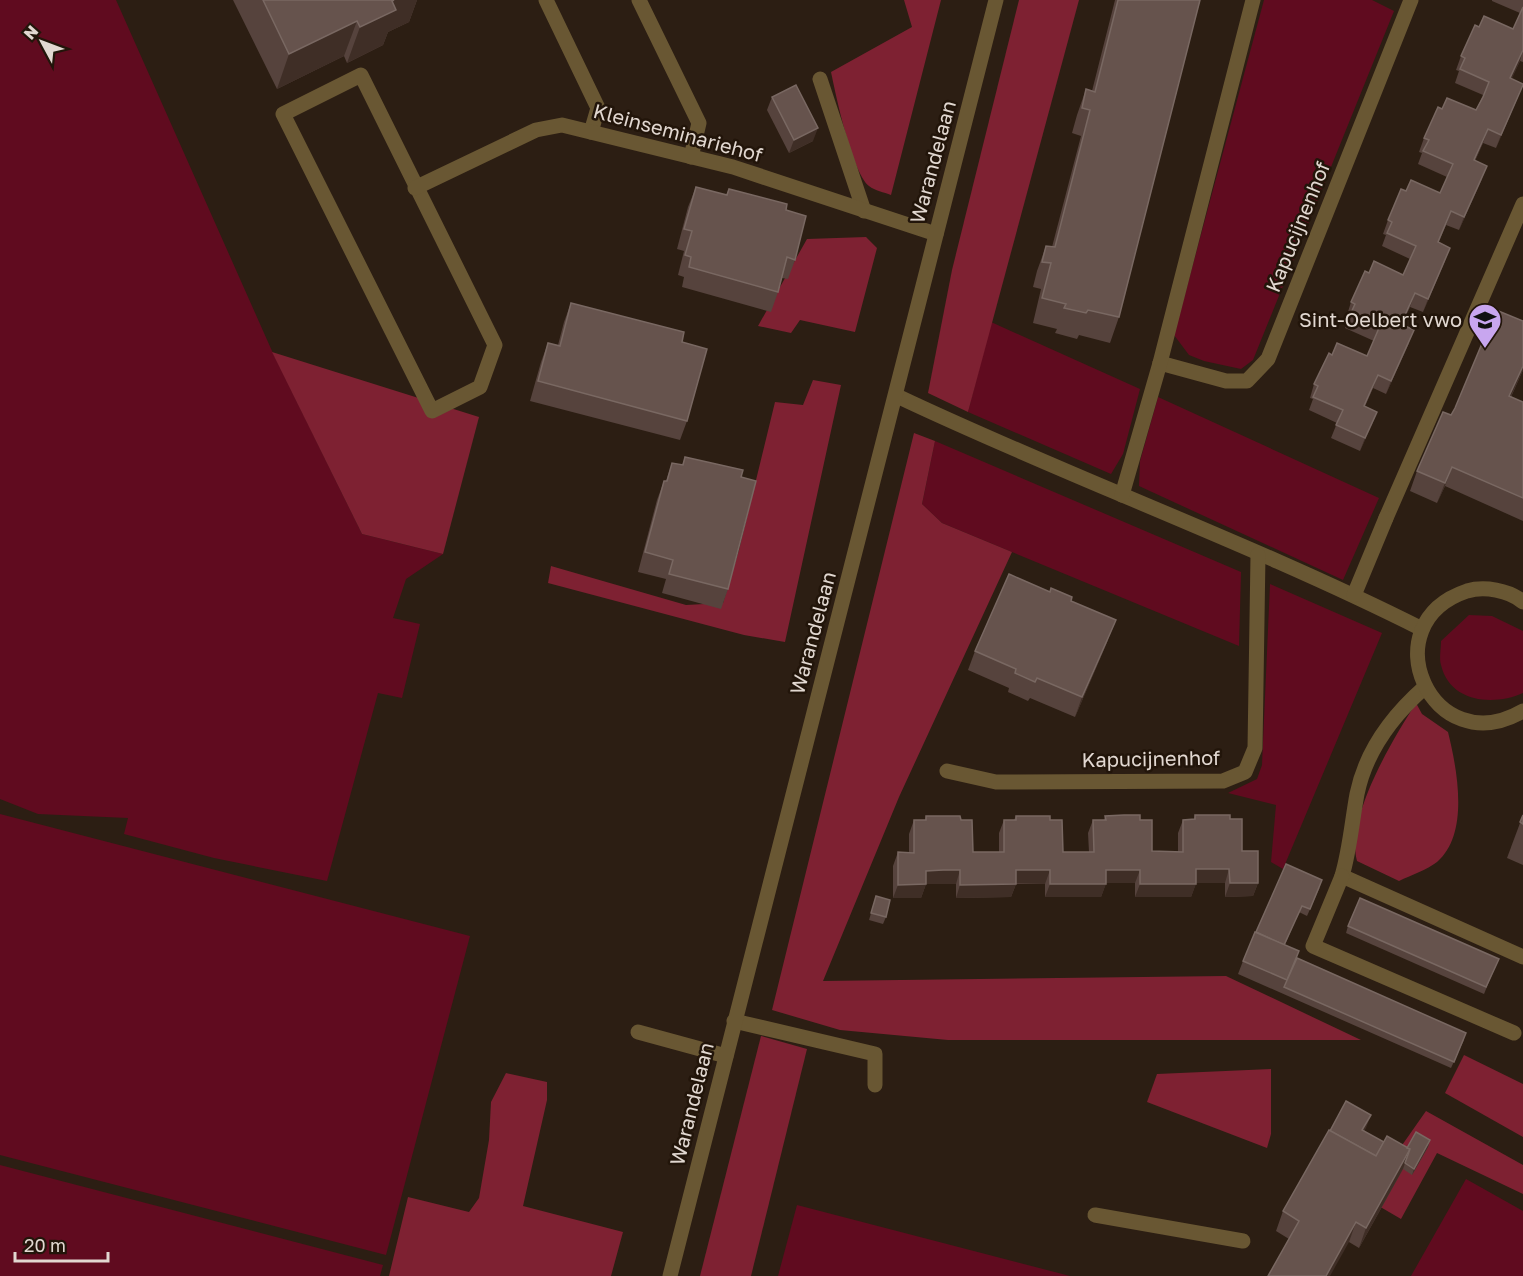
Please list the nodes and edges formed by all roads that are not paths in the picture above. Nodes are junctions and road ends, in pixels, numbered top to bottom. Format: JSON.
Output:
{"nodes":[{"id":1,"x":546,"y":0,"type":"edge"},
{"id":2,"x":639,"y":0,"type":"edge"},
{"id":3,"x":996,"y":0,"type":"edge"},
{"id":4,"x":1253,"y":0,"type":"edge"},
{"id":5,"x":1411,"y":0,"type":"edge"},
{"id":6,"x":820,"y":79,"type":"dead end"},
{"id":7,"x":591,"y":132,"type":"junction"},
{"id":8,"x":691,"y":156,"type":"junction"},
{"id":9,"x":415,"y":188,"type":"junction"},
{"id":10,"x":1523,"y":204,"type":"edge"},
{"id":11,"x":864,"y":211,"type":"junction"},
{"id":12,"x":936,"y":234,"type":"junction"},
{"id":13,"x":1160,"y":363,"type":"junction"},
{"id":14,"x":897,"y":396,"type":"junction"},
{"id":15,"x":1122,"y":495,"type":"junction"},
{"id":16,"x":1258,"y":555,"type":"junction"},
{"id":17,"x":1354,"y":595,"type":"junction"},
{"id":18,"x":1523,"y":602,"type":"edge"},
{"id":19,"x":1422,"y":629,"type":"junction"},
{"id":20,"x":1425,"y":687,"type":"junction"},
{"id":21,"x":1523,"y":711,"type":"edge"},
{"id":22,"x":947,"y":771,"type":"dead end"},
{"id":23,"x":1342,"y":876,"type":"junction"},
{"id":24,"x":1523,"y":957,"type":"edge"},
{"id":25,"x":734,"y":1021,"type":"junction"},
{"id":26,"x":638,"y":1032,"type":"dead end"},
{"id":27,"x":1514,"y":1033,"type":"dead end"},
{"id":28,"x":726,"y":1056,"type":"junction"},
{"id":29,"x":874,"y":1085,"type":"dead end"},
{"id":30,"x":1095,"y":1215,"type":"dead end"},
{"id":31,"x":1243,"y":1241,"type":"dead end"},
{"id":32,"x":670,"y":1276,"type":"edge"}],
"edges":[{"from":1,"to":7,"type":"street"},
{"from":2,"to":8,"type":"street"},
{"from":3,"to":12,"type":"street","name":"Warandelaan"},
{"from":4,"to":13,"type":"street"},
{"from":5,"to":13,"type":"street","name":"Kapucijnenhof"},
{"from":6,"to":11,"type":"street"},
{"from":7,"to":8,"type":"street","name":"Kleinseminariehof"},
{"from":7,"to":9,"type":"street","name":"Kleinseminariehof"},
{"from":8,"to":11,"type":"street","name":"Kleinseminariehof"},
{"from":9,"to":9,"type":"street"},
{"from":10,"to":17,"type":"street"},
{"from":11,"to":12,"type":"street","name":"Kleinseminariehof"},
{"from":12,"to":14,"type":"street","name":"Warandelaan"},
{"from":13,"to":15,"type":"street"},
{"from":14,"to":15,"type":"street"},
{"from":14,"to":25,"type":"street","name":"Warandelaan"},
{"from":15,"to":16,"type":"street"},
{"from":16,"to":17,"type":"street"},
{"from":16,"to":22,"type":"street","name":"Kapucijnenhof"},
{"from":17,"to":19,"type":"street"},
{"from":18,"to":19,"type":"street"},
{"from":19,"to":20,"type":"street"},
{"from":20,"to":21,"type":"street"},
{"from":20,"to":23,"type":"street"},
{"from":23,"to":24,"type":"street"},
{"from":23,"to":27,"type":"street"},
{"from":25,"to":28,"type":"street","name":"Warandelaan"},
{"from":25,"to":29,"type":"street"},
{"from":26,"to":28,"type":"street"},
{"from":28,"to":32,"type":"street","name":"Warandelaan"},
{"from":30,"to":31,"type":"street"}]}
